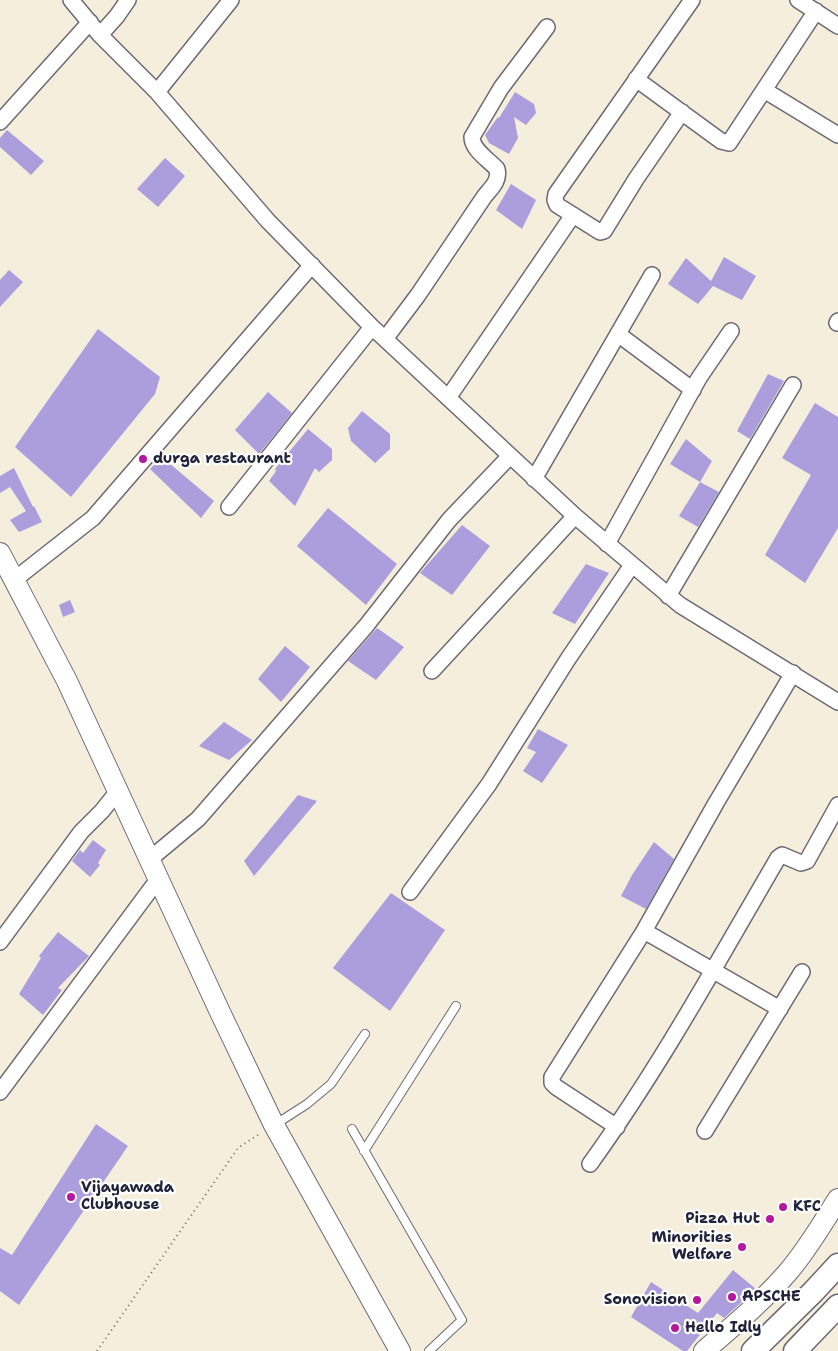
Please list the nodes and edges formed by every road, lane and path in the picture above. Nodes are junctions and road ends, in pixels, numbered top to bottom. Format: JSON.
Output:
{"nodes":[{"id":1,"x":72,"y":0,"type":"edge"},
{"id":2,"x":128,"y":0,"type":"edge"},
{"id":3,"x":231,"y":0,"type":"edge"},
{"id":4,"x":692,"y":0,"type":"edge"},
{"id":5,"x":798,"y":0,"type":"edge"},
{"id":6,"x":816,"y":12,"type":"junction"},
{"id":7,"x":90,"y":22,"type":"junction"},
{"id":8,"x":838,"y":26,"type":"edge"},
{"id":9,"x":547,"y":27,"type":"dead end"},
{"id":10,"x":100,"y":35,"type":"junction"},
{"id":11,"x":636,"y":79,"type":"junction"},
{"id":12,"x":764,"y":90,"type":"junction"},
{"id":13,"x":157,"y":92,"type":"junction"},
{"id":14,"x":682,"y":112,"type":"junction"},
{"id":15,"x":0,"y":122,"type":"edge"},
{"id":16,"x":838,"y":135,"type":"edge"},
{"id":17,"x":573,"y":215,"type":"junction"},
{"id":18,"x":312,"y":265,"type":"junction"},
{"id":19,"x":652,"y":275,"type":"dead end"},
{"id":20,"x":372,"y":327,"type":"junction"},
{"id":21,"x":731,"y":330,"type":"dead end"},
{"id":22,"x":618,"y":334,"type":"junction"},
{"id":23,"x":386,"y":339,"type":"junction"},
{"id":24,"x":793,"y":385,"type":"dead end"},
{"id":25,"x":693,"y":390,"type":"junction"},
{"id":26,"x":448,"y":398,"type":"junction"},
{"id":27,"x":510,"y":456,"type":"junction"},
{"id":28,"x":534,"y":479,"type":"junction"},
{"id":29,"x":229,"y":508,"type":"dead end"},
{"id":30,"x":575,"y":516,"type":"junction"},
{"id":31,"x":607,"y":544,"type":"junction"},
{"id":32,"x":0,"y":553,"type":"edge"},
{"id":33,"x":632,"y":565,"type":"junction"},
{"id":34,"x":14,"y":580,"type":"junction"},
{"id":35,"x":668,"y":596,"type":"junction"},
{"id":36,"x":432,"y":671,"type":"dead end"},
{"id":37,"x":794,"y":673,"type":"junction"},
{"id":38,"x":838,"y":702,"type":"edge"},
{"id":39,"x":118,"y":791,"type":"junction"},
{"id":40,"x":838,"y":805,"type":"edge"},
{"id":41,"x":150,"y":859,"type":"junction"},
{"id":42,"x":159,"y":878,"type":"junction"},
{"id":43,"x":410,"y":892,"type":"dead end"},
{"id":44,"x":644,"y":931,"type":"junction"},
{"id":45,"x":0,"y":942,"type":"edge"},
{"id":46,"x":713,"y":970,"type":"junction"},
{"id":47,"x":802,"y":972,"type":"dead end"},
{"id":48,"x":456,"y":1006,"type":"dead end"},
{"id":49,"x":780,"y":1009,"type":"junction"},
{"id":50,"x":365,"y":1034,"type":"dead end"},
{"id":51,"x":0,"y":1092,"type":"edge"},
{"id":52,"x":274,"y":1125,"type":"junction"},
{"id":53,"x":616,"y":1127,"type":"junction"},
{"id":54,"x":352,"y":1129,"type":"dead end"},
{"id":55,"x":705,"y":1131,"type":"dead end"},
{"id":56,"x":364,"y":1151,"type":"junction"},
{"id":57,"x":590,"y":1164,"type":"dead end"},
{"id":58,"x":838,"y":1199,"type":"edge"},
{"id":59,"x":838,"y":1264,"type":"edge"},
{"id":60,"x":838,"y":1306,"type":"edge"},
{"id":61,"x":97,"y":1351,"type":"edge"},
{"id":62,"x":400,"y":1351,"type":"edge"},
{"id":63,"x":429,"y":1351,"type":"edge"},
{"id":64,"x":704,"y":1351,"type":"edge"},
{"id":65,"x":753,"y":1351,"type":"edge"},
{"id":66,"x":795,"y":1351,"type":"edge"}],
"edges":[{"from":1,"to":7,"type":"street"},
{"from":2,"to":10,"type":"street"},
{"from":3,"to":13,"type":"street"},
{"from":4,"to":11,"type":"street"},
{"from":5,"to":6,"type":"street"},
{"from":6,"to":8,"type":"street"},
{"from":6,"to":12,"type":"street"},
{"from":7,"to":10,"type":"street"},
{"from":7,"to":15,"type":"street"},
{"from":9,"to":23,"type":"street"},
{"from":10,"to":13,"type":"street"},
{"from":11,"to":14,"type":"street"},
{"from":11,"to":17,"type":"street"},
{"from":12,"to":14,"type":"street"},
{"from":12,"to":16,"type":"street"},
{"from":13,"to":18,"type":"street"},
{"from":14,"to":17,"type":"street"},
{"from":17,"to":26,"type":"street"},
{"from":18,"to":20,"type":"street"},
{"from":18,"to":34,"type":"street"},
{"from":19,"to":22,"type":"street"},
{"from":20,"to":23,"type":"street"},
{"from":20,"to":29,"type":"street"},
{"from":21,"to":25,"type":"street"},
{"from":22,"to":25,"type":"street"},
{"from":22,"to":28,"type":"street"},
{"from":23,"to":26,"type":"street"},
{"from":24,"to":35,"type":"street"},
{"from":25,"to":31,"type":"street"},
{"from":26,"to":27,"type":"street"},
{"from":27,"to":28,"type":"street"},
{"from":27,"to":41,"type":"street"},
{"from":28,"to":30,"type":"street"},
{"from":30,"to":31,"type":"street"},
{"from":30,"to":36,"type":"street"},
{"from":31,"to":33,"type":"street"},
{"from":32,"to":34,"type":"street"},
{"from":33,"to":35,"type":"street"},
{"from":33,"to":43,"type":"street"},
{"from":34,"to":39,"type":"street"},
{"from":35,"to":37,"type":"street"},
{"from":37,"to":38,"type":"street"},
{"from":37,"to":44,"type":"street"},
{"from":39,"to":41,"type":"street"},
{"from":39,"to":45,"type":"street"},
{"from":40,"to":46,"type":"street"},
{"from":41,"to":42,"type":"street"},
{"from":42,"to":51,"type":"street"},
{"from":42,"to":52,"type":"street"},
{"from":44,"to":46,"type":"street"},
{"from":44,"to":53,"type":"street"},
{"from":46,"to":49,"type":"street"},
{"from":46,"to":53,"type":"street"},
{"from":47,"to":49,"type":"street"},
{"from":48,"to":56,"type":"lane"},
{"from":49,"to":55,"type":"street"},
{"from":50,"to":52,"type":"lane"},
{"from":52,"to":61,"type":"path"},
{"from":52,"to":62,"type":"street"},
{"from":53,"to":57,"type":"street"},
{"from":54,"to":56,"type":"lane"},
{"from":56,"to":63,"type":"lane"},
{"from":58,"to":64,"type":"street"},
{"from":59,"to":65,"type":"main road"},
{"from":60,"to":66,"type":"main road"}]}
